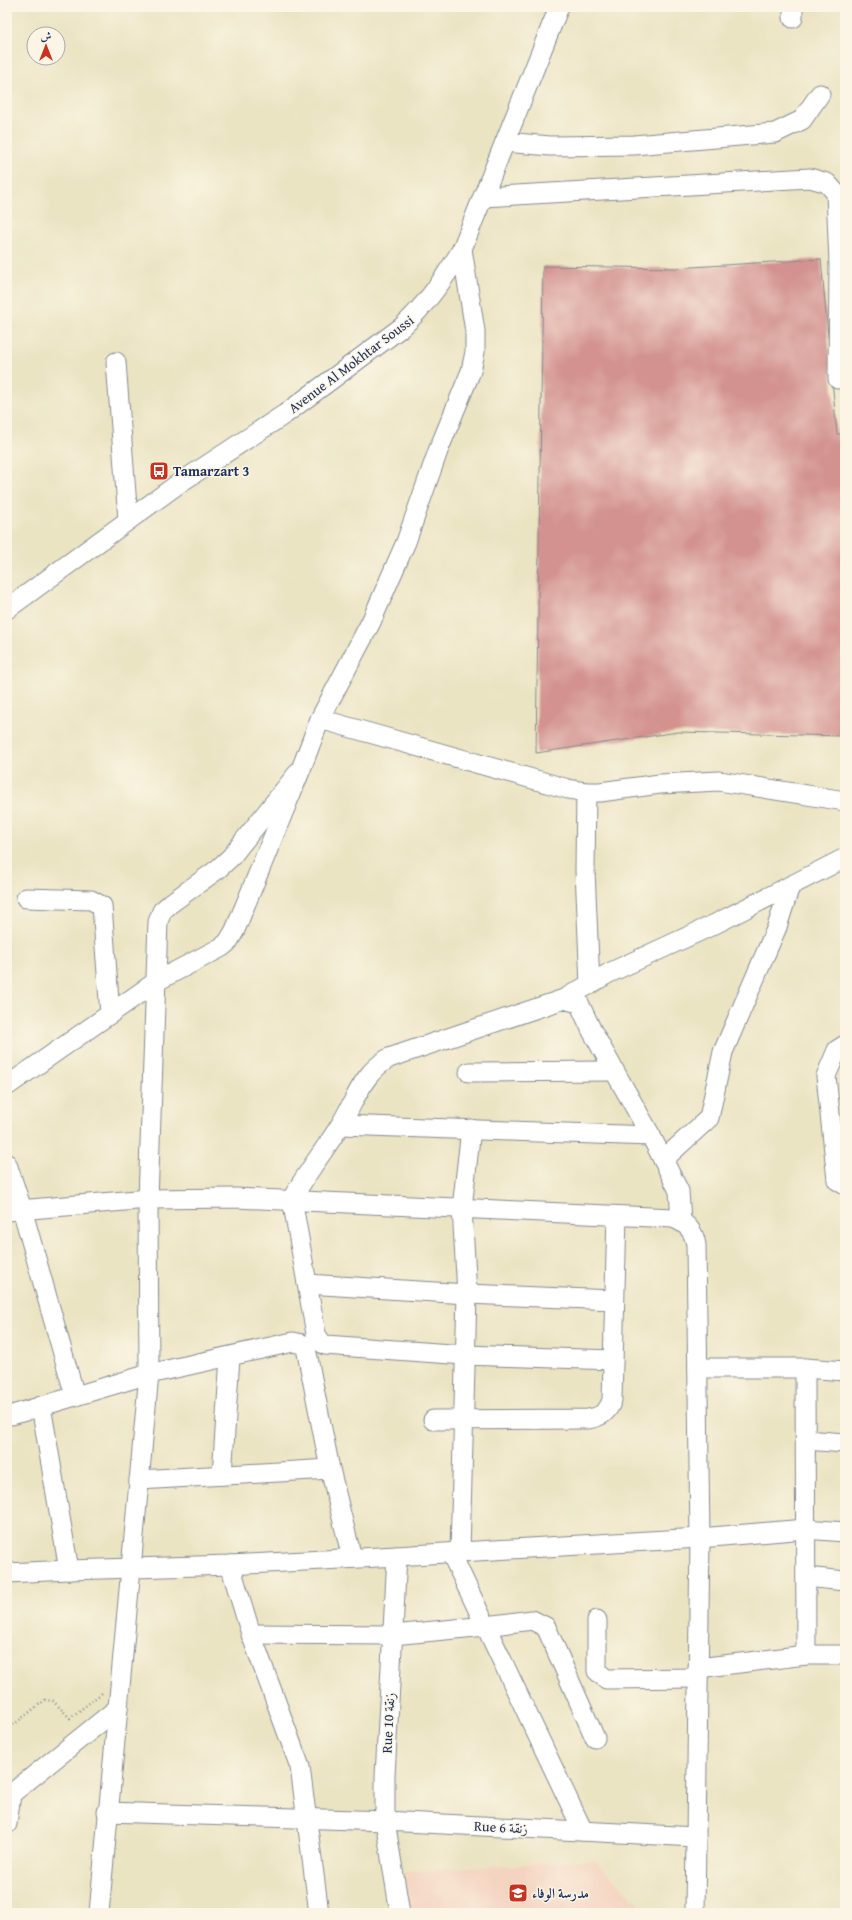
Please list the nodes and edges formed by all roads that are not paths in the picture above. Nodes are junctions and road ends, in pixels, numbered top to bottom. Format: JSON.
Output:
{"nodes":[{"id":1,"x":558,"y":7,"type":"edge"},
{"id":2,"x":820,"y":94,"type":"dead end"},
{"id":3,"x":505,"y":142,"type":"junction"},
{"id":4,"x":484,"y":197,"type":"junction"},
{"id":5,"x":462,"y":250,"type":"junction"},
{"id":6,"x":842,"y":262,"type":"edge"},
{"id":7,"x":116,"y":362,"type":"dead end"},
{"id":8,"x":838,"y":379,"type":"dead end"},
{"id":9,"x":128,"y":520,"type":"junction"},
{"id":10,"x":7,"y":609,"type":"edge"},
{"id":11,"x":320,"y":719,"type":"junction"},
{"id":12,"x":302,"y":769,"type":"junction"},
{"id":13,"x":586,"y":792,"type":"junction"},
{"id":14,"x":845,"y":800,"type":"edge"},
{"id":15,"x":845,"y":858,"type":"edge"},
{"id":16,"x":790,"y":886,"type":"junction"},
{"id":17,"x":26,"y":898,"type":"dead end"},
{"id":18,"x":157,"y":981,"type":"junction"},
{"id":19,"x":590,"y":985,"type":"junction"},
{"id":20,"x":564,"y":999,"type":"junction"},
{"id":21,"x":110,"y":1014,"type":"junction"},
{"id":22,"x":845,"y":1044,"type":"edge"},
{"id":23,"x":614,"y":1071,"type":"junction"},
{"id":24,"x":469,"y":1072,"type":"dead end"},
{"id":25,"x":7,"y":1086,"type":"edge"},
{"id":26,"x":837,"y":1099,"type":"edge"},
{"id":27,"x":341,"y":1125,"type":"junction"},
{"id":28,"x":471,"y":1129,"type":"junction"},
{"id":29,"x":651,"y":1136,"type":"junction"},
{"id":30,"x":840,"y":1152,"type":"edge"},
{"id":31,"x":663,"y":1160,"type":"junction"},
{"id":32,"x":7,"y":1164,"type":"edge"},
{"id":33,"x":845,"y":1185,"type":"edge"},
{"id":34,"x":148,"y":1199,"type":"junction"},
{"id":35,"x":292,"y":1199,"type":"junction"},
{"id":36,"x":462,"y":1208,"type":"junction"},
{"id":37,"x":14,"y":1210,"type":"edge"},
{"id":38,"x":617,"y":1216,"type":"junction"},
{"id":39,"x":680,"y":1221,"type":"junction"},
{"id":40,"x":307,"y":1284,"type":"junction"},
{"id":41,"x":467,"y":1294,"type":"junction"},
{"id":42,"x":614,"y":1300,"type":"junction"},
{"id":43,"x":465,"y":1355,"type":"junction"},
{"id":44,"x":230,"y":1357,"type":"junction"},
{"id":45,"x":613,"y":1360,"type":"junction"},
{"id":46,"x":698,"y":1368,"type":"junction"},
{"id":47,"x":805,"y":1368,"type":"junction"},
{"id":48,"x":845,"y":1371,"type":"edge"},
{"id":49,"x":148,"y":1374,"type":"junction"},
{"id":50,"x":75,"y":1396,"type":"junction"},
{"id":51,"x":41,"y":1406,"type":"junction"},
{"id":52,"x":12,"y":1415,"type":"dead end"},
{"id":53,"x":433,"y":1420,"type":"dead end"},
{"id":54,"x":463,"y":1420,"type":"junction"},
{"id":55,"x":806,"y":1440,"type":"junction"},
{"id":56,"x":845,"y":1443,"type":"edge"},
{"id":57,"x":330,"y":1469,"type":"junction"},
{"id":58,"x":222,"y":1475,"type":"junction"},
{"id":59,"x":139,"y":1480,"type":"junction"},
{"id":60,"x":805,"y":1529,"type":"junction"},
{"id":61,"x":845,"y":1532,"type":"edge"},
{"id":62,"x":700,"y":1538,"type":"junction"},
{"id":63,"x":456,"y":1553,"type":"junction"},
{"id":64,"x":397,"y":1556,"type":"junction"},
{"id":65,"x":352,"y":1558,"type":"junction"},
{"id":66,"x":230,"y":1565,"type":"junction"},
{"id":67,"x":131,"y":1567,"type":"junction"},
{"id":68,"x":69,"y":1570,"type":"junction"},
{"id":69,"x":7,"y":1573,"type":"edge"},
{"id":70,"x":806,"y":1578,"type":"junction"},
{"id":71,"x":845,"y":1581,"type":"edge"},
{"id":72,"x":597,"y":1620,"type":"dead end"},
{"id":73,"x":486,"y":1626,"type":"junction"},
{"id":74,"x":251,"y":1634,"type":"junction"},
{"id":75,"x":393,"y":1635,"type":"junction"},
{"id":76,"x":806,"y":1655,"type":"junction"},
{"id":77,"x":845,"y":1655,"type":"edge"},
{"id":78,"x":698,"y":1673,"type":"junction"},
{"id":79,"x":118,"y":1708,"type":"junction"},
{"id":80,"x":596,"y":1738,"type":"dead end"},
{"id":81,"x":9,"y":1795,"type":"edge"},
{"id":82,"x":107,"y":1812,"type":"junction"},
{"id":83,"x":305,"y":1819,"type":"junction"},
{"id":84,"x":385,"y":1822,"type":"junction"},
{"id":85,"x":7,"y":1824,"type":"edge"},
{"id":86,"x":583,"y":1831,"type":"junction"},
{"id":87,"x":696,"y":1837,"type":"junction"},
{"id":88,"x":99,"y":1913,"type":"edge"},
{"id":89,"x":319,"y":1913,"type":"edge"},
{"id":90,"x":400,"y":1913,"type":"edge"},
{"id":91,"x":695,"y":1913,"type":"edge"}],
"edges":[{"from":1,"to":3,"type":"street","name":"Avenue Al Mokhtar Soussi"},
{"from":2,"to":3,"type":"street"},
{"from":3,"to":4,"type":"street","name":"Avenue Al Mokhtar Soussi"},
{"from":4,"to":5,"type":"street","name":"Avenue Al Mokhtar Soussi"},
{"from":4,"to":6,"type":"street"},
{"from":5,"to":9,"type":"street","name":"Avenue Al Mokhtar Soussi"},
{"from":5,"to":11,"type":"street"},
{"from":6,"to":8,"type":"street"},
{"from":7,"to":9,"type":"street"},
{"from":9,"to":10,"type":"street","name":"Avenue Al Mokhtar Soussi"},
{"from":11,"to":12,"type":"street"},
{"from":11,"to":13,"type":"street"},
{"from":12,"to":18,"type":"street"},
{"from":12,"to":18,"type":"street"},
{"from":13,"to":14,"type":"street"},
{"from":13,"to":19,"type":"street"},
{"from":15,"to":16,"type":"street"},
{"from":16,"to":19,"type":"street"},
{"from":16,"to":31,"type":"street"},
{"from":17,"to":21,"type":"street"},
{"from":18,"to":21,"type":"street"},
{"from":18,"to":34,"type":"street"},
{"from":19,"to":20,"type":"street"},
{"from":20,"to":23,"type":"street"},
{"from":20,"to":27,"type":"street"},
{"from":21,"to":25,"type":"street"},
{"from":22,"to":26,"type":"street"},
{"from":23,"to":24,"type":"street"},
{"from":23,"to":29,"type":"street"},
{"from":26,"to":30,"type":"street"},
{"from":27,"to":28,"type":"street"},
{"from":27,"to":35,"type":"street"},
{"from":28,"to":29,"type":"street"},
{"from":28,"to":36,"type":"street"},
{"from":29,"to":31,"type":"street"},
{"from":30,"to":33,"type":"street"},
{"from":31,"to":39,"type":"street"},
{"from":32,"to":37,"type":"street"},
{"from":34,"to":35,"type":"street"},
{"from":34,"to":37,"type":"street"},
{"from":34,"to":49,"type":"street"},
{"from":35,"to":36,"type":"street"},
{"from":35,"to":40,"type":"street"},
{"from":36,"to":38,"type":"street"},
{"from":36,"to":41,"type":"street"},
{"from":37,"to":50,"type":"street"},
{"from":38,"to":39,"type":"street"},
{"from":38,"to":42,"type":"street"},
{"from":39,"to":46,"type":"street"},
{"from":40,"to":41,"type":"street"},
{"from":40,"to":43,"type":"street"},
{"from":41,"to":42,"type":"street"},
{"from":41,"to":43,"type":"street"},
{"from":42,"to":45,"type":"street"},
{"from":43,"to":45,"type":"street"},
{"from":43,"to":54,"type":"street"},
{"from":44,"to":49,"type":"street"},
{"from":44,"to":57,"type":"street"},
{"from":44,"to":58,"type":"street"},
{"from":45,"to":54,"type":"street"},
{"from":46,"to":47,"type":"street"},
{"from":46,"to":62,"type":"street"},
{"from":47,"to":48,"type":"street"},
{"from":47,"to":55,"type":"street"},
{"from":49,"to":50,"type":"street"},
{"from":49,"to":59,"type":"street"},
{"from":50,"to":51,"type":"street"},
{"from":51,"to":52,"type":"street"},
{"from":51,"to":68,"type":"street"},
{"from":53,"to":54,"type":"street"},
{"from":54,"to":63,"type":"street"},
{"from":55,"to":56,"type":"street"},
{"from":55,"to":60,"type":"street"},
{"from":57,"to":58,"type":"street"},
{"from":57,"to":65,"type":"street"},
{"from":58,"to":59,"type":"street"},
{"from":59,"to":67,"type":"street"},
{"from":60,"to":61,"type":"street"},
{"from":60,"to":62,"type":"street"},
{"from":60,"to":70,"type":"street"},
{"from":62,"to":63,"type":"street"},
{"from":62,"to":78,"type":"street"},
{"from":63,"to":64,"type":"street"},
{"from":63,"to":73,"type":"street"},
{"from":64,"to":65,"type":"street"},
{"from":64,"to":75,"type":"street","name":"Rue 10 زنقة"},
{"from":65,"to":66,"type":"street"},
{"from":66,"to":67,"type":"street"},
{"from":66,"to":74,"type":"street"},
{"from":67,"to":68,"type":"street"},
{"from":67,"to":79,"type":"street"},
{"from":68,"to":69,"type":"street"},
{"from":70,"to":71,"type":"street"},
{"from":70,"to":76,"type":"street"},
{"from":72,"to":78,"type":"street"},
{"from":73,"to":75,"type":"street"},
{"from":73,"to":80,"type":"street"},
{"from":73,"to":86,"type":"street"},
{"from":74,"to":75,"type":"street"},
{"from":74,"to":83,"type":"street"},
{"from":75,"to":84,"type":"street","name":"Rue 10 زنقة"},
{"from":76,"to":77,"type":"street"},
{"from":76,"to":78,"type":"street"},
{"from":78,"to":87,"type":"street"},
{"from":79,"to":81,"type":"street"},
{"from":79,"to":82,"type":"street"},
{"from":81,"to":85,"type":"street"},
{"from":82,"to":83,"type":"street","name":"Rue 6 زنقة"},
{"from":82,"to":88,"type":"street"},
{"from":83,"to":84,"type":"street","name":"Rue 6 زنقة"},
{"from":83,"to":89,"type":"street"},
{"from":84,"to":86,"type":"street","name":"Rue 6 زنقة"},
{"from":84,"to":90,"type":"street","name":"Rue 10 زنقة"},
{"from":86,"to":87,"type":"street","name":"Rue 6 زنقة"},
{"from":87,"to":91,"type":"street"}]}
